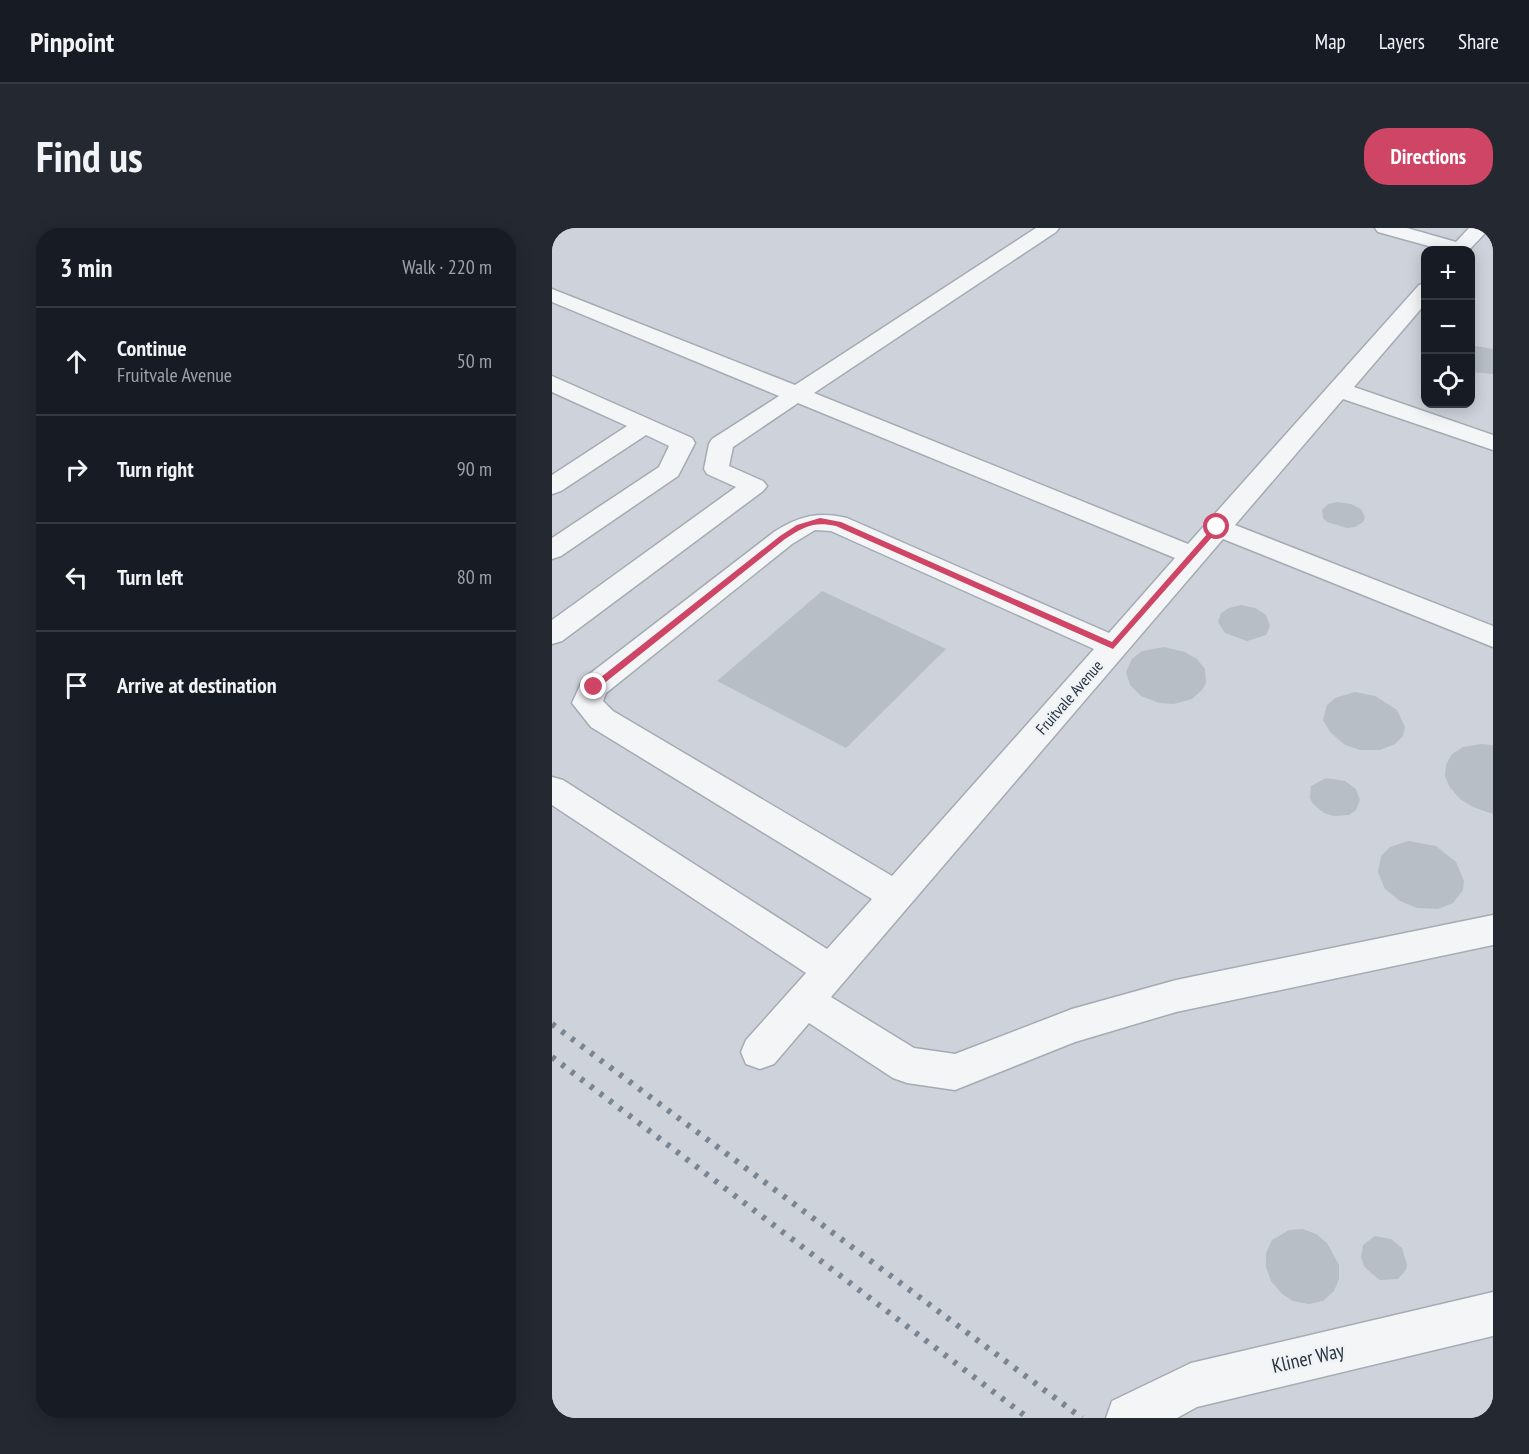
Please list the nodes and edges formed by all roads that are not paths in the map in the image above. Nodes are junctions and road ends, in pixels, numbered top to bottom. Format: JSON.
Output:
{"nodes":[{"id":1,"x":1048,"y":228,"type":"edge"},
{"id":2,"x":1386,"y":228,"type":"edge"},
{"id":3,"x":1478,"y":228,"type":"edge"},
{"id":4,"x":1447,"y":246,"type":"edge"},
{"id":5,"x":1463,"y":246,"type":"edge"},
{"id":6,"x":1421,"y":294,"type":"edge"},
{"id":7,"x":552,"y":295,"type":"edge"},
{"id":8,"x":552,"y":383,"type":"edge"},
{"id":9,"x":1338,"y":389,"type":"junction"},
{"id":10,"x":796,"y":394,"type":"junction"},
{"id":11,"x":645,"y":425,"type":"junction"},
{"id":12,"x":1493,"y":443,"type":"edge"},
{"id":13,"x":552,"y":486,"type":"edge"},
{"id":14,"x":1217,"y":527,"type":"junction"},
{"id":15,"x":552,"y":550,"type":"edge"},
{"id":16,"x":1192,"y":555,"type":"junction"},
{"id":17,"x":552,"y":634,"type":"edge"},
{"id":18,"x":1493,"y":637,"type":"edge"},
{"id":19,"x":1113,"y":646,"type":"junction"},
{"id":20,"x":552,"y":789,"type":"edge"},
{"id":21,"x":896,"y":896,"type":"junction"},
{"id":22,"x":1493,"y":930,"type":"edge"},
{"id":23,"x":831,"y":970,"type":"junction"},
{"id":24,"x":805,"y":1001,"type":"junction"},
{"id":25,"x":760,"y":1052,"type":"dead end"},
{"id":26,"x":1493,"y":1314,"type":"edge"},
{"id":27,"x":1129,"y":1418,"type":"edge"}],
"edges":[{"from":1,"to":10,"type":"street"},
{"from":2,"to":4,"type":"street"},
{"from":3,"to":5,"type":"street"},
{"from":6,"to":9,"type":"street","name":"Fruitvale Avenue"},
{"from":7,"to":10,"type":"street"},
{"from":8,"to":11,"type":"street"},
{"from":9,"to":12,"type":"street"},
{"from":9,"to":14,"type":"street","name":"Fruitvale Avenue"},
{"from":10,"to":16,"type":"street"},
{"from":10,"to":17,"type":"street"},
{"from":11,"to":13,"type":"street"},
{"from":11,"to":15,"type":"street"},
{"from":14,"to":16,"type":"street","name":"Fruitvale Avenue"},
{"from":14,"to":18,"type":"street"},
{"from":16,"to":19,"type":"street","name":"Fruitvale Avenue"},
{"from":19,"to":21,"type":"street","name":"Fruitvale Avenue"},
{"from":19,"to":21,"type":"street"},
{"from":20,"to":23,"type":"street"},
{"from":21,"to":23,"type":"street","name":"Fruitvale Avenue"},
{"from":22,"to":24,"type":"street"},
{"from":23,"to":24,"type":"street","name":"Fruitvale Avenue"},
{"from":24,"to":25,"type":"street","name":"Fruitvale Avenue"},
{"from":26,"to":27,"type":"street","name":"Kliner Way"}]}
